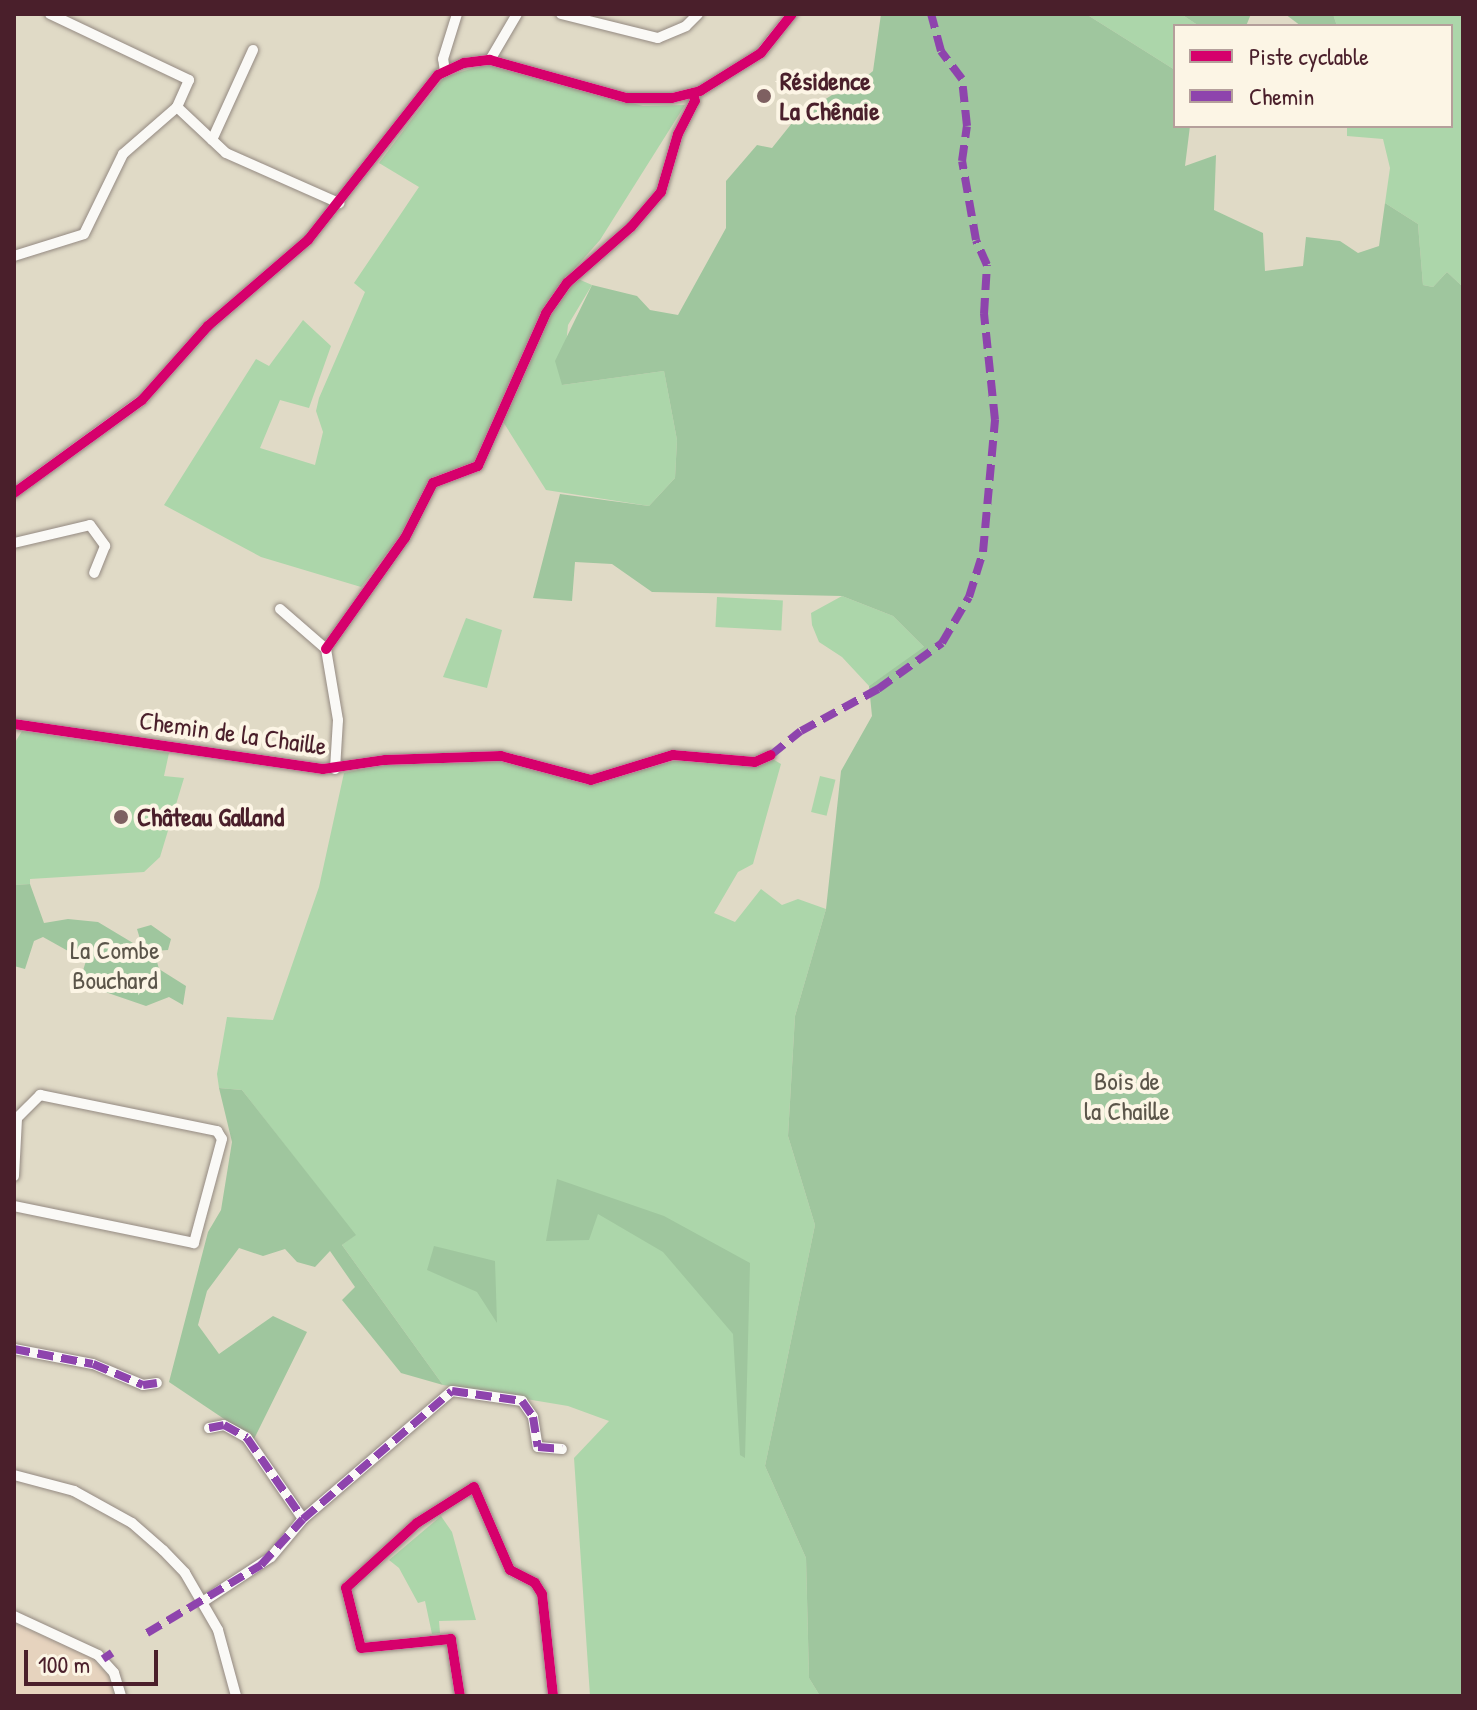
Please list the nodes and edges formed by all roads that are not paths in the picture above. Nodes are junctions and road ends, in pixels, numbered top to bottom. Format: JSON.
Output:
{"nodes":[{"id":1,"x":50,"y":14,"type":"edge"},
{"id":2,"x":457,"y":14,"type":"edge"},
{"id":3,"x":517,"y":14,"type":"edge"},
{"id":4,"x":561,"y":14,"type":"edge"},
{"id":5,"x":698,"y":14,"type":"edge"},
{"id":6,"x":792,"y":14,"type":"edge"},
{"id":7,"x":253,"y":50,"type":"dead end"},
{"id":8,"x":490,"y":60,"type":"junction"},
{"id":9,"x":445,"y":71,"type":"junction"},
{"id":10,"x":693,"y":93,"type":"junction"},
{"id":11,"x":177,"y":107,"type":"junction"},
{"id":12,"x":212,"y":140,"type":"junction"},
{"id":13,"x":339,"y":203,"type":"junction"},
{"id":14,"x":14,"y":256,"type":"edge"},
{"id":15,"x":14,"y":493,"type":"edge"},
{"id":16,"x":14,"y":543,"type":"edge"},
{"id":17,"x":94,"y":573,"type":"dead end"},
{"id":18,"x":280,"y":609,"type":"dead end"},
{"id":19,"x":326,"y":649,"type":"junction"},
{"id":20,"x":14,"y":724,"type":"edge"},
{"id":21,"x":771,"y":755,"type":"dead end"},
{"id":22,"x":335,"y":769,"type":"junction"},
{"id":23,"x":14,"y":1176,"type":"edge"},
{"id":24,"x":14,"y":1206,"type":"edge"},
{"id":25,"x":14,"y":1349,"type":"edge"},
{"id":26,"x":157,"y":1383,"type":"dead end"},
{"id":27,"x":209,"y":1428,"type":"dead end"},
{"id":28,"x":562,"y":1449,"type":"dead end"},
{"id":29,"x":14,"y":1475,"type":"edge"},
{"id":30,"x":303,"y":1519,"type":"junction"},
{"id":31,"x":204,"y":1601,"type":"junction"},
{"id":32,"x":14,"y":1616,"type":"edge"},
{"id":33,"x":121,"y":1696,"type":"edge"},
{"id":34,"x":236,"y":1696,"type":"edge"},
{"id":35,"x":460,"y":1696,"type":"edge"},
{"id":36,"x":553,"y":1696,"type":"edge"}],
"edges":[{"from":1,"to":11,"type":"street"},
{"from":2,"to":9,"type":"street"},
{"from":3,"to":8,"type":"street"},
{"from":4,"to":5,"type":"street"},
{"from":6,"to":10,"type":"street"},
{"from":7,"to":12,"type":"street"},
{"from":8,"to":9,"type":"street"},
{"from":8,"to":10,"type":"street"},
{"from":9,"to":13,"type":"street"},
{"from":10,"to":19,"type":"street"},
{"from":11,"to":12,"type":"street"},
{"from":11,"to":14,"type":"street"},
{"from":12,"to":13,"type":"street"},
{"from":13,"to":15,"type":"street"},
{"from":16,"to":17,"type":"street"},
{"from":18,"to":19,"type":"street"},
{"from":19,"to":22,"type":"street"},
{"from":20,"to":22,"type":"street","name":"Chemin de la Chaille"},
{"from":21,"to":22,"type":"street","name":"Chemin de la Chaille"},
{"from":23,"to":24,"type":"street"},
{"from":25,"to":26,"type":"street"},
{"from":27,"to":30,"type":"street"},
{"from":28,"to":30,"type":"street"},
{"from":29,"to":31,"type":"street"},
{"from":30,"to":31,"type":"street"},
{"from":31,"to":34,"type":"street"},
{"from":32,"to":33,"type":"street"},
{"from":35,"to":36,"type":"street"}]}
